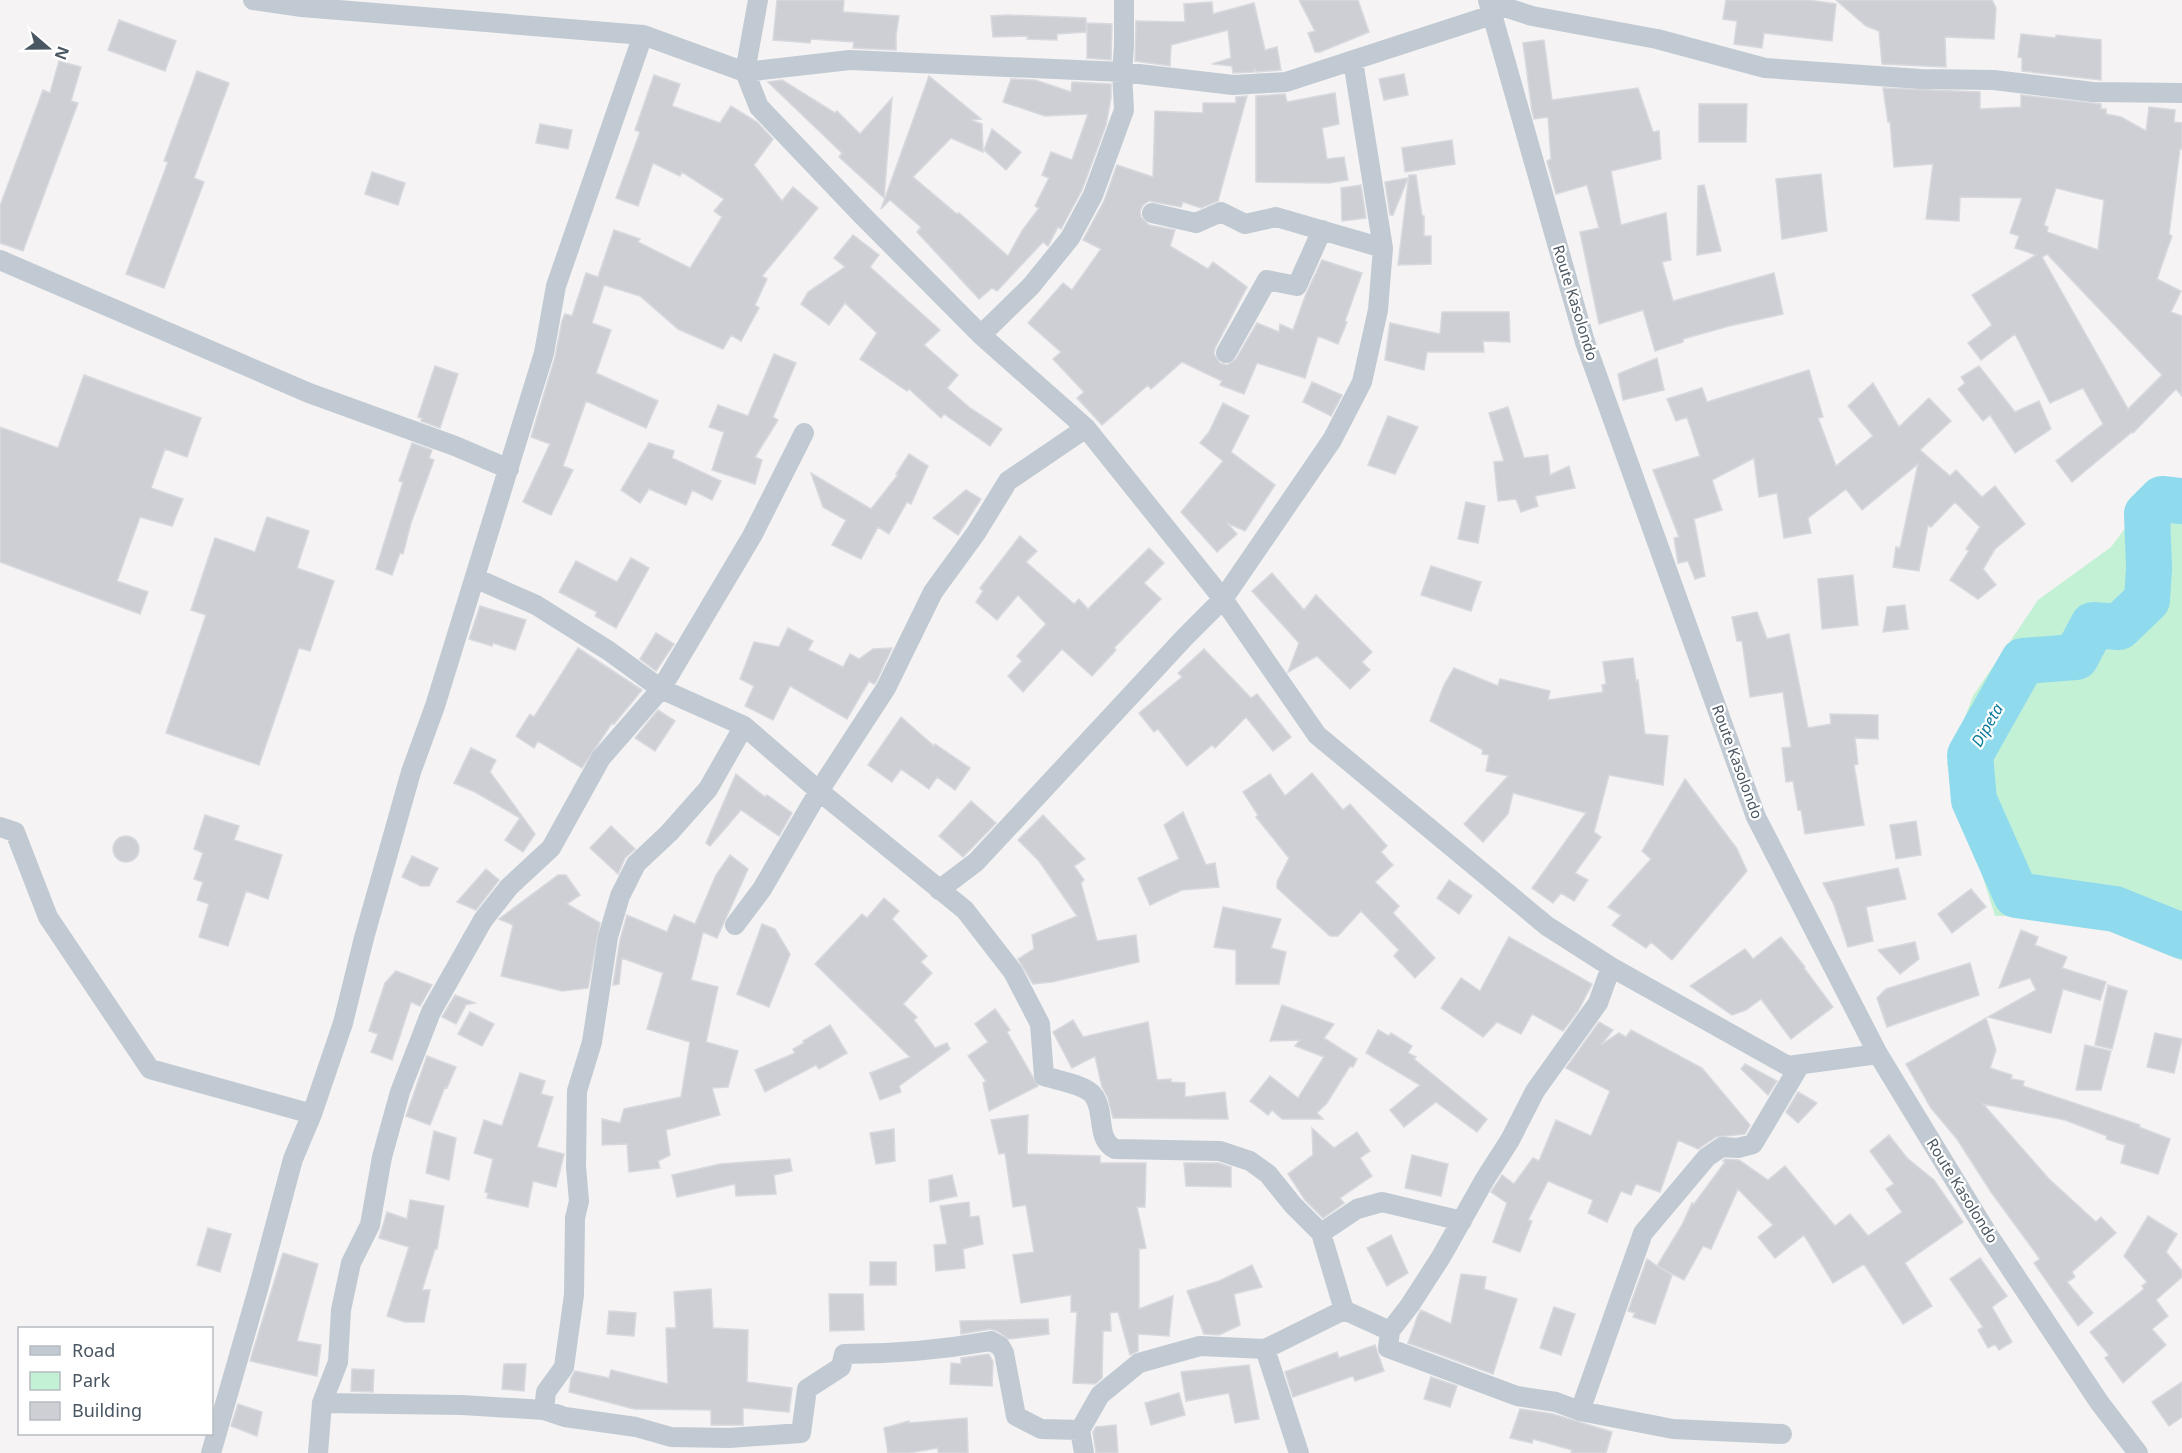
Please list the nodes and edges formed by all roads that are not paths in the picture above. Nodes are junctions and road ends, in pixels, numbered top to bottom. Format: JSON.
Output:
{"nodes":[{"id":1,"x":253,"y":0,"type":"edge"},
{"id":2,"x":758,"y":0,"type":"edge"},
{"id":3,"x":1124,"y":0,"type":"edge"},
{"id":4,"x":1489,"y":6,"type":"edge"},
{"id":5,"x":643,"y":35,"type":"junction"},
{"id":6,"x":1353,"y":61,"type":"junction"},
{"id":7,"x":745,"y":72,"type":"junction"},
{"id":8,"x":1122,"y":72,"type":"junction"},
{"id":9,"x":2182,"y":93,"type":"edge"},
{"id":10,"x":1152,"y":213,"type":"dead end"},
{"id":11,"x":1322,"y":230,"type":"junction"},
{"id":12,"x":1383,"y":248,"type":"junction"},
{"id":13,"x":0,"y":260,"type":"edge"},
{"id":14,"x":981,"y":335,"type":"junction"},
{"id":15,"x":1226,"y":353,"type":"dead end"},
{"id":16,"x":1086,"y":428,"type":"junction"},
{"id":17,"x":804,"y":433,"type":"dead end"},
{"id":18,"x":509,"y":468,"type":"junction"},
{"id":19,"x":475,"y":578,"type":"junction"},
{"id":20,"x":1223,"y":599,"type":"junction"},
{"id":21,"x":661,"y":689,"type":"junction"},
{"id":22,"x":744,"y":726,"type":"junction"},
{"id":23,"x":819,"y":791,"type":"junction"},
{"id":24,"x":0,"y":827,"type":"edge"},
{"id":25,"x":939,"y":890,"type":"junction"},
{"id":26,"x":735,"y":925,"type":"dead end"},
{"id":27,"x":1611,"y":967,"type":"junction"},
{"id":28,"x":1878,"y":1054,"type":"junction"},
{"id":29,"x":1800,"y":1065,"type":"junction"},
{"id":30,"x":312,"y":1114,"type":"junction"},
{"id":31,"x":1462,"y":1221,"type":"junction"},
{"id":32,"x":1321,"y":1233,"type":"junction"},
{"id":33,"x":1344,"y":1310,"type":"junction"},
{"id":34,"x":1390,"y":1331,"type":"junction"},
{"id":35,"x":1265,"y":1349,"type":"junction"},
{"id":36,"x":322,"y":1403,"type":"junction"},
{"id":37,"x":543,"y":1410,"type":"junction"},
{"id":38,"x":1580,"y":1411,"type":"junction"},
{"id":39,"x":1080,"y":1430,"type":"junction"},
{"id":40,"x":1782,"y":1434,"type":"dead end"},
{"id":41,"x":211,"y":1453,"type":"edge"},
{"id":42,"x":318,"y":1453,"type":"edge"},
{"id":43,"x":1084,"y":1453,"type":"edge"},
{"id":44,"x":1299,"y":1453,"type":"edge"},
{"id":45,"x":2138,"y":1453,"type":"edge"}],
"edges":[{"from":1,"to":5,"type":"street"},
{"from":2,"to":7,"type":"street"},
{"from":3,"to":8,"type":"street"},
{"from":4,"to":6,"type":"street"},
{"from":4,"to":9,"type":"street"},
{"from":4,"to":28,"type":"street","name":"Route Kasolondo"},
{"from":5,"to":7,"type":"street"},
{"from":5,"to":18,"type":"street"},
{"from":6,"to":8,"type":"street"},
{"from":6,"to":12,"type":"street"},
{"from":7,"to":8,"type":"street"},
{"from":7,"to":14,"type":"street"},
{"from":8,"to":14,"type":"street"},
{"from":10,"to":11,"type":"street"},
{"from":11,"to":12,"type":"street"},
{"from":11,"to":15,"type":"street"},
{"from":12,"to":20,"type":"street"},
{"from":13,"to":18,"type":"street"},
{"from":14,"to":16,"type":"street"},
{"from":16,"to":20,"type":"street"},
{"from":16,"to":23,"type":"street"},
{"from":17,"to":21,"type":"street"},
{"from":18,"to":19,"type":"street"},
{"from":19,"to":21,"type":"street"},
{"from":19,"to":30,"type":"street"},
{"from":20,"to":25,"type":"street"},
{"from":20,"to":27,"type":"street"},
{"from":21,"to":22,"type":"street"},
{"from":21,"to":36,"type":"street"},
{"from":22,"to":23,"type":"street"},
{"from":22,"to":37,"type":"street"},
{"from":23,"to":25,"type":"street"},
{"from":23,"to":26,"type":"street"},
{"from":24,"to":30,"type":"street"},
{"from":25,"to":32,"type":"street"},
{"from":27,"to":29,"type":"street"},
{"from":27,"to":31,"type":"street"},
{"from":28,"to":29,"type":"street"},
{"from":28,"to":45,"type":"street","name":"Route Kasolondo"},
{"from":29,"to":38,"type":"street"},
{"from":30,"to":41,"type":"street"},
{"from":31,"to":32,"type":"street"},
{"from":31,"to":34,"type":"street"},
{"from":32,"to":33,"type":"street"},
{"from":33,"to":34,"type":"street"},
{"from":33,"to":35,"type":"street"},
{"from":34,"to":38,"type":"street"},
{"from":35,"to":39,"type":"street"},
{"from":35,"to":44,"type":"street"},
{"from":36,"to":37,"type":"street"},
{"from":36,"to":42,"type":"street"},
{"from":37,"to":39,"type":"street"},
{"from":38,"to":40,"type":"street"},
{"from":39,"to":43,"type":"street"}]}
